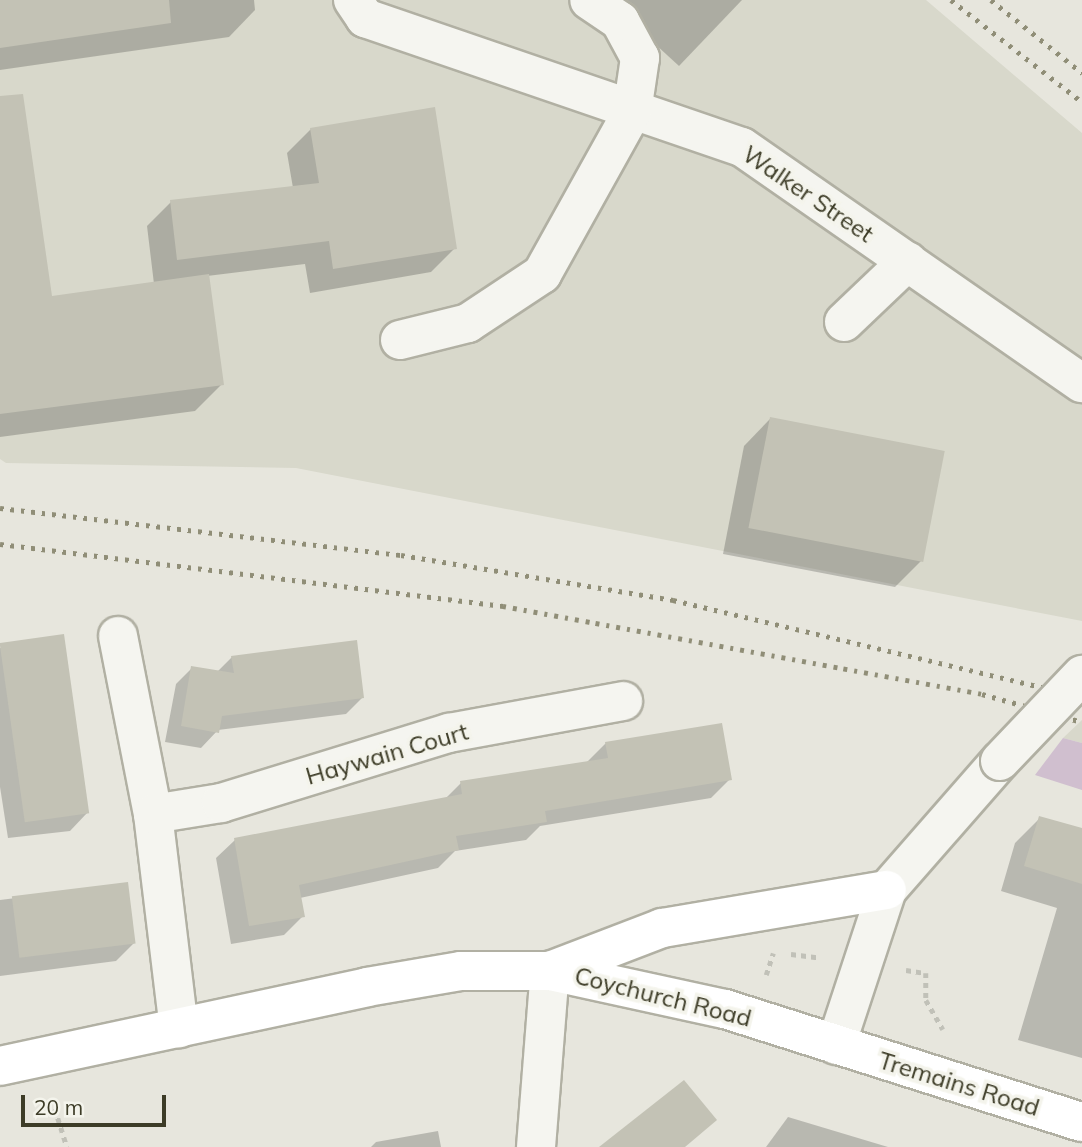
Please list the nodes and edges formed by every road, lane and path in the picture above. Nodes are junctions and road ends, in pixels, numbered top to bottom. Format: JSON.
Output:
{"nodes":[{"id":1,"x":353,"y":0,"type":"edge"},
{"id":2,"x":589,"y":0,"type":"edge"},
{"id":3,"x":632,"y":112,"type":"junction"},
{"id":4,"x":908,"y":261,"type":"junction"},
{"id":5,"x":844,"y":323,"type":"dead end"},
{"id":6,"x":400,"y":340,"type":"dead end"},
{"id":7,"x":1082,"y":383,"type":"edge"},
{"id":8,"x":118,"y":636,"type":"dead end"},
{"id":9,"x":1082,"y":675,"type":"edge"},
{"id":10,"x":623,"y":701,"type":"dead end"},
{"id":11,"x":153,"y":814,"type":"junction"},
{"id":12,"x":887,"y":890,"type":"junction"},
{"id":13,"x":550,"y":971,"type":"junction"},
{"id":14,"x":179,"y":1028,"type":"junction"},
{"id":15,"x":836,"y":1045,"type":"junction"},
{"id":16,"x":0,"y":1066,"type":"edge"},
{"id":17,"x":51,"y":1095,"type":"dead end"},
{"id":18,"x":1082,"y":1122,"type":"edge"},
{"id":19,"x":66,"y":1147,"type":"edge"},
{"id":20,"x":536,"y":1147,"type":"edge"}],
"edges":[{"from":1,"to":3,"type":"street","name":"Walker Street"},
{"from":2,"to":3,"type":"street"},
{"from":3,"to":4,"type":"street","name":"Walker Street"},
{"from":3,"to":6,"type":"street"},
{"from":4,"to":5,"type":"street"},
{"from":4,"to":7,"type":"street","name":"Walker Street"},
{"from":8,"to":11,"type":"street"},
{"from":9,"to":12,"type":"street","bridge":true},
{"from":10,"to":11,"type":"street","name":"Haywain Court"},
{"from":11,"to":14,"type":"street"},
{"from":12,"to":13,"type":"main road"},
{"from":12,"to":15,"type":"street"},
{"from":13,"to":14,"type":"main road","name":"Coychurch Road"},
{"from":13,"to":15,"type":"main road","name":"Coychurch Road"},
{"from":13,"to":20,"type":"street"},
{"from":14,"to":16,"type":"main road","name":"Coychurch Road"},
{"from":15,"to":18,"type":"main road","name":"Tremains Road"},
{"from":17,"to":19,"type":"path"}]}
